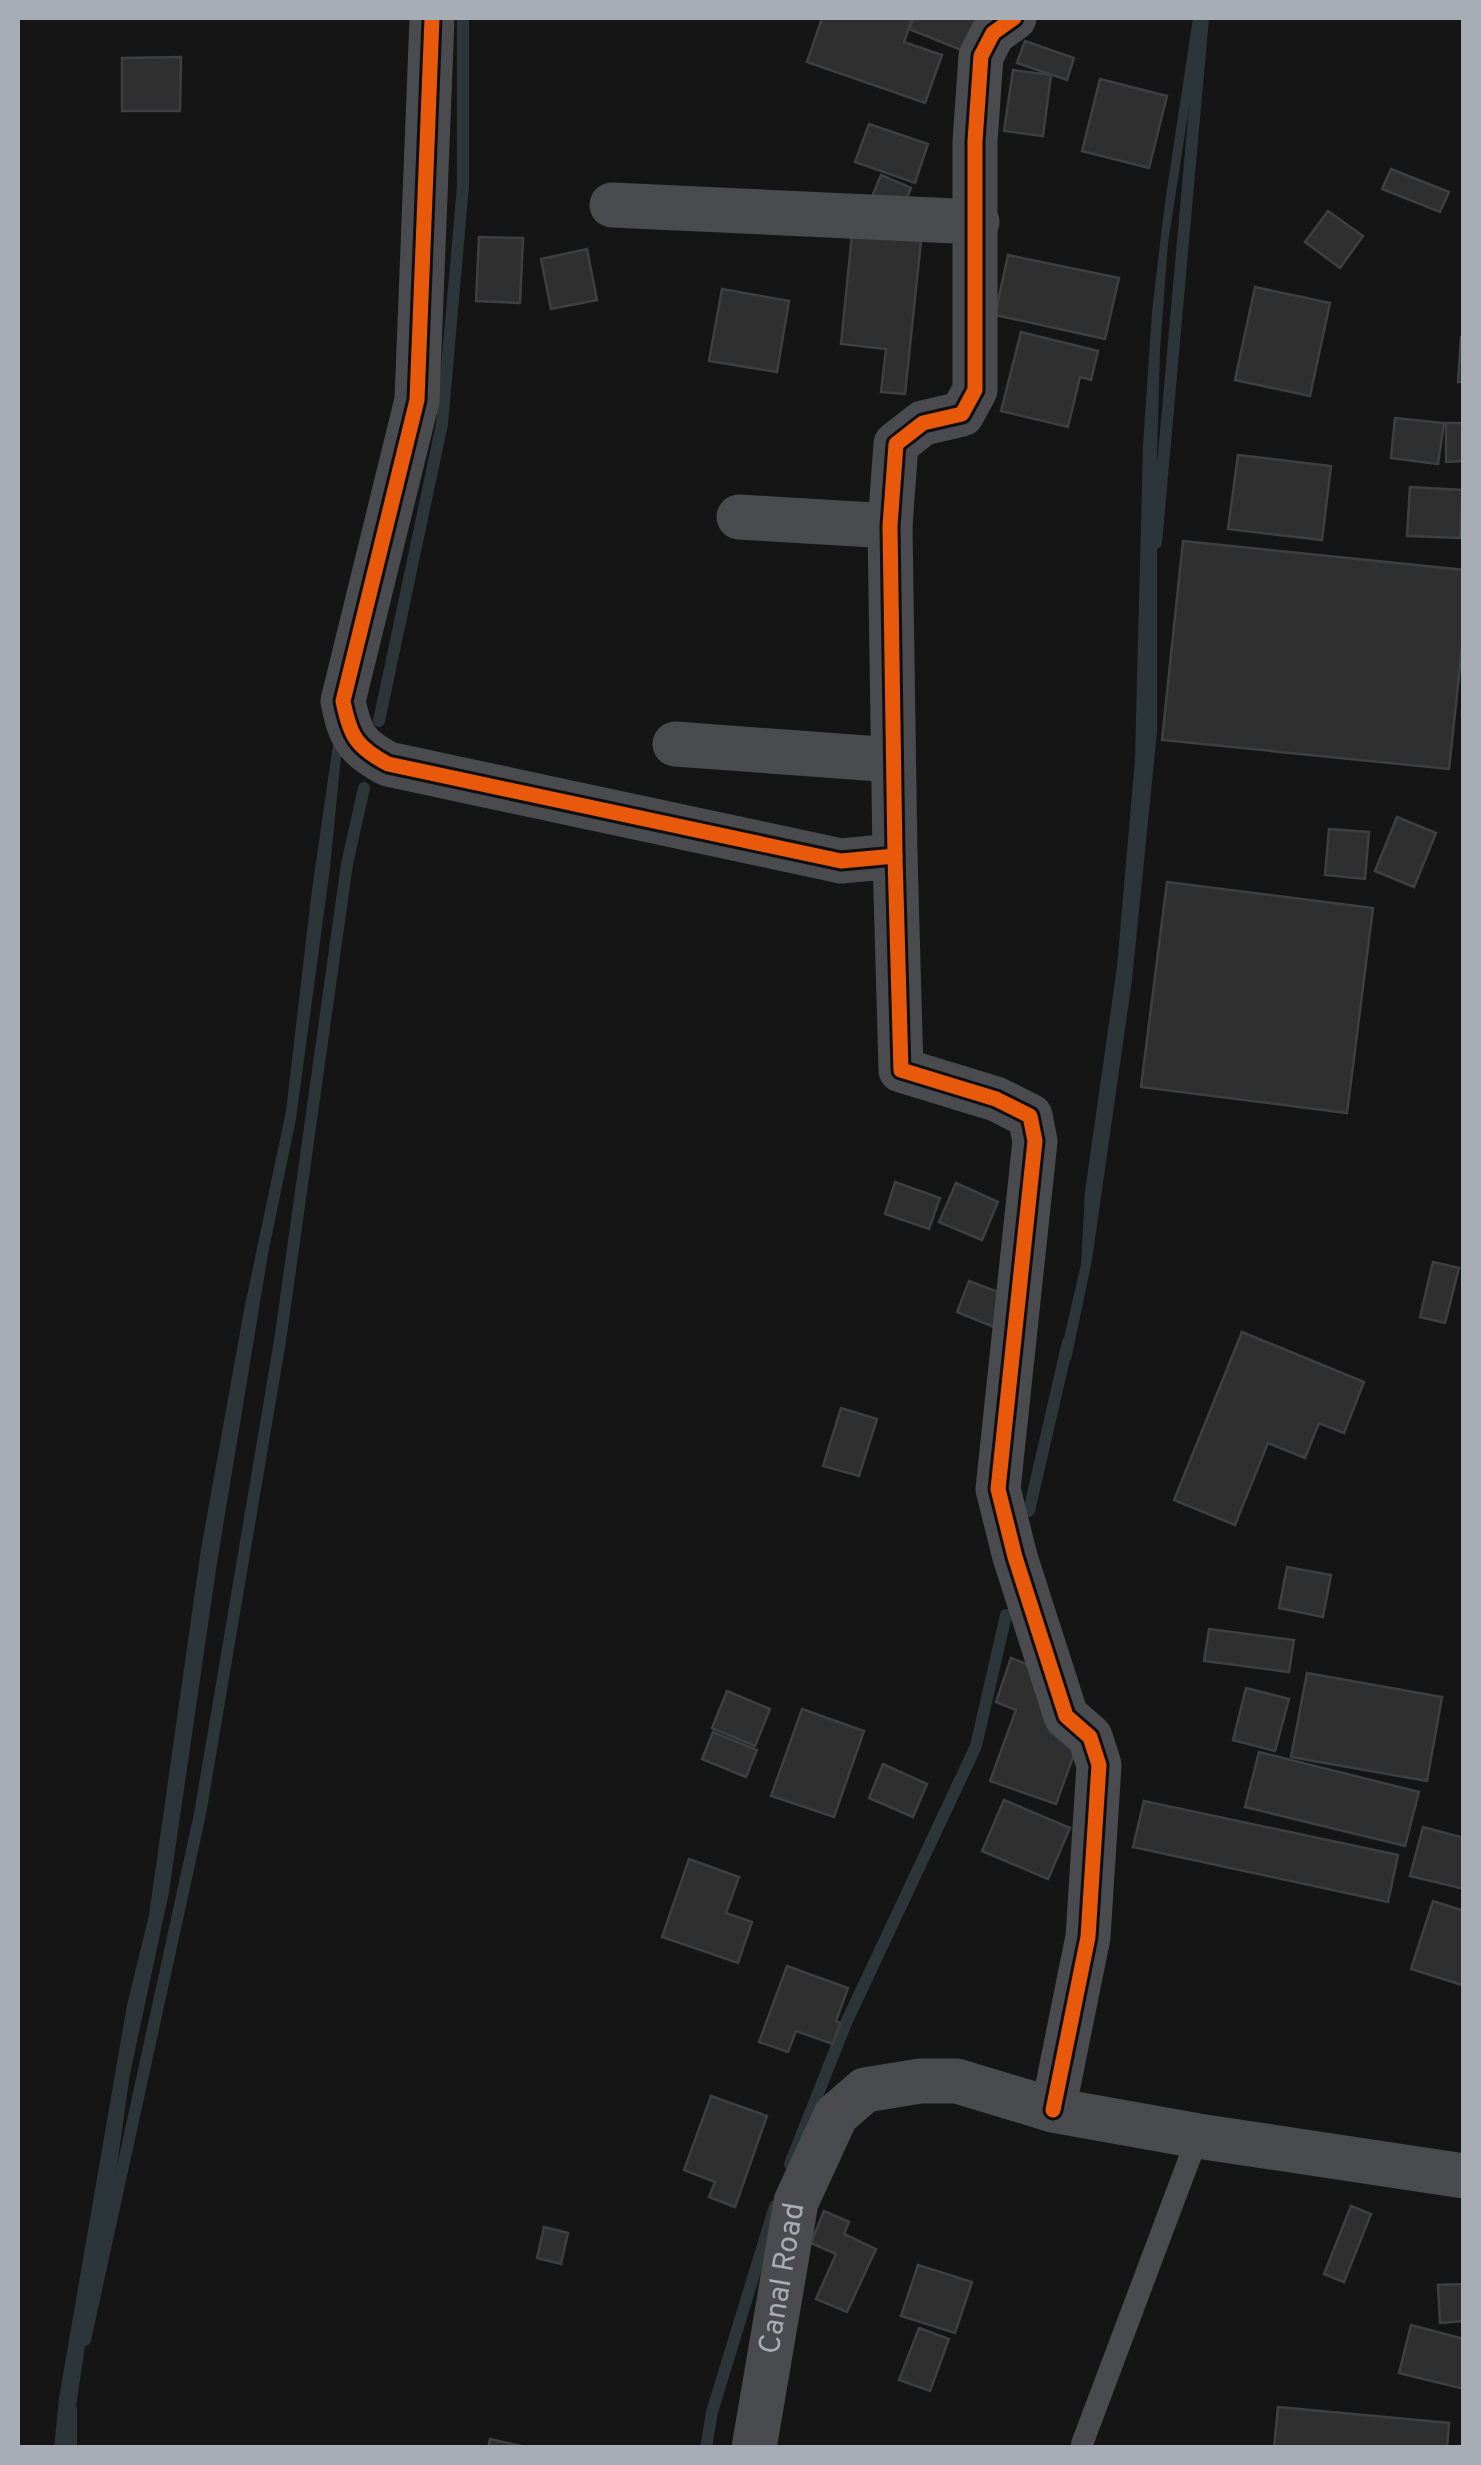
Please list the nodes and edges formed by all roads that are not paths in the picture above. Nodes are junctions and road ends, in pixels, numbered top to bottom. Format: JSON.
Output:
{"nodes":[{"id":1,"x":432,"y":18,"type":"edge"},
{"id":2,"x":1014,"y":18,"type":"edge"},
{"id":3,"x":612,"y":205,"type":"dead end"},
{"id":4,"x":977,"y":222,"type":"junction"},
{"id":5,"x":739,"y":518,"type":"dead end"},
{"id":6,"x":890,"y":526,"type":"junction"},
{"id":7,"x":675,"y":744,"type":"dead end"},
{"id":8,"x":893,"y":760,"type":"junction"},
{"id":9,"x":895,"y":856,"type":"junction"},
{"id":10,"x":1053,"y":2110,"type":"junction"},
{"id":11,"x":1198,"y":2136,"type":"junction"},
{"id":12,"x":1464,"y":2176,"type":"edge"},
{"id":13,"x":1082,"y":2444,"type":"dead end"},
{"id":14,"x":754,"y":2448,"type":"edge"}],
"edges":[{"from":1,"to":9,"type":"street"},
{"from":2,"to":4,"type":"street"},
{"from":3,"to":4,"type":"street"},
{"from":4,"to":6,"type":"street"},
{"from":5,"to":6,"type":"street"},
{"from":6,"to":8,"type":"street"},
{"from":7,"to":8,"type":"street"},
{"from":8,"to":9,"type":"street"},
{"from":9,"to":10,"type":"street"},
{"from":10,"to":11,"type":"street"},
{"from":10,"to":14,"type":"street","name":"Canal Road"},
{"from":11,"to":12,"type":"street"},
{"from":11,"to":13,"type":"lane"}]}
